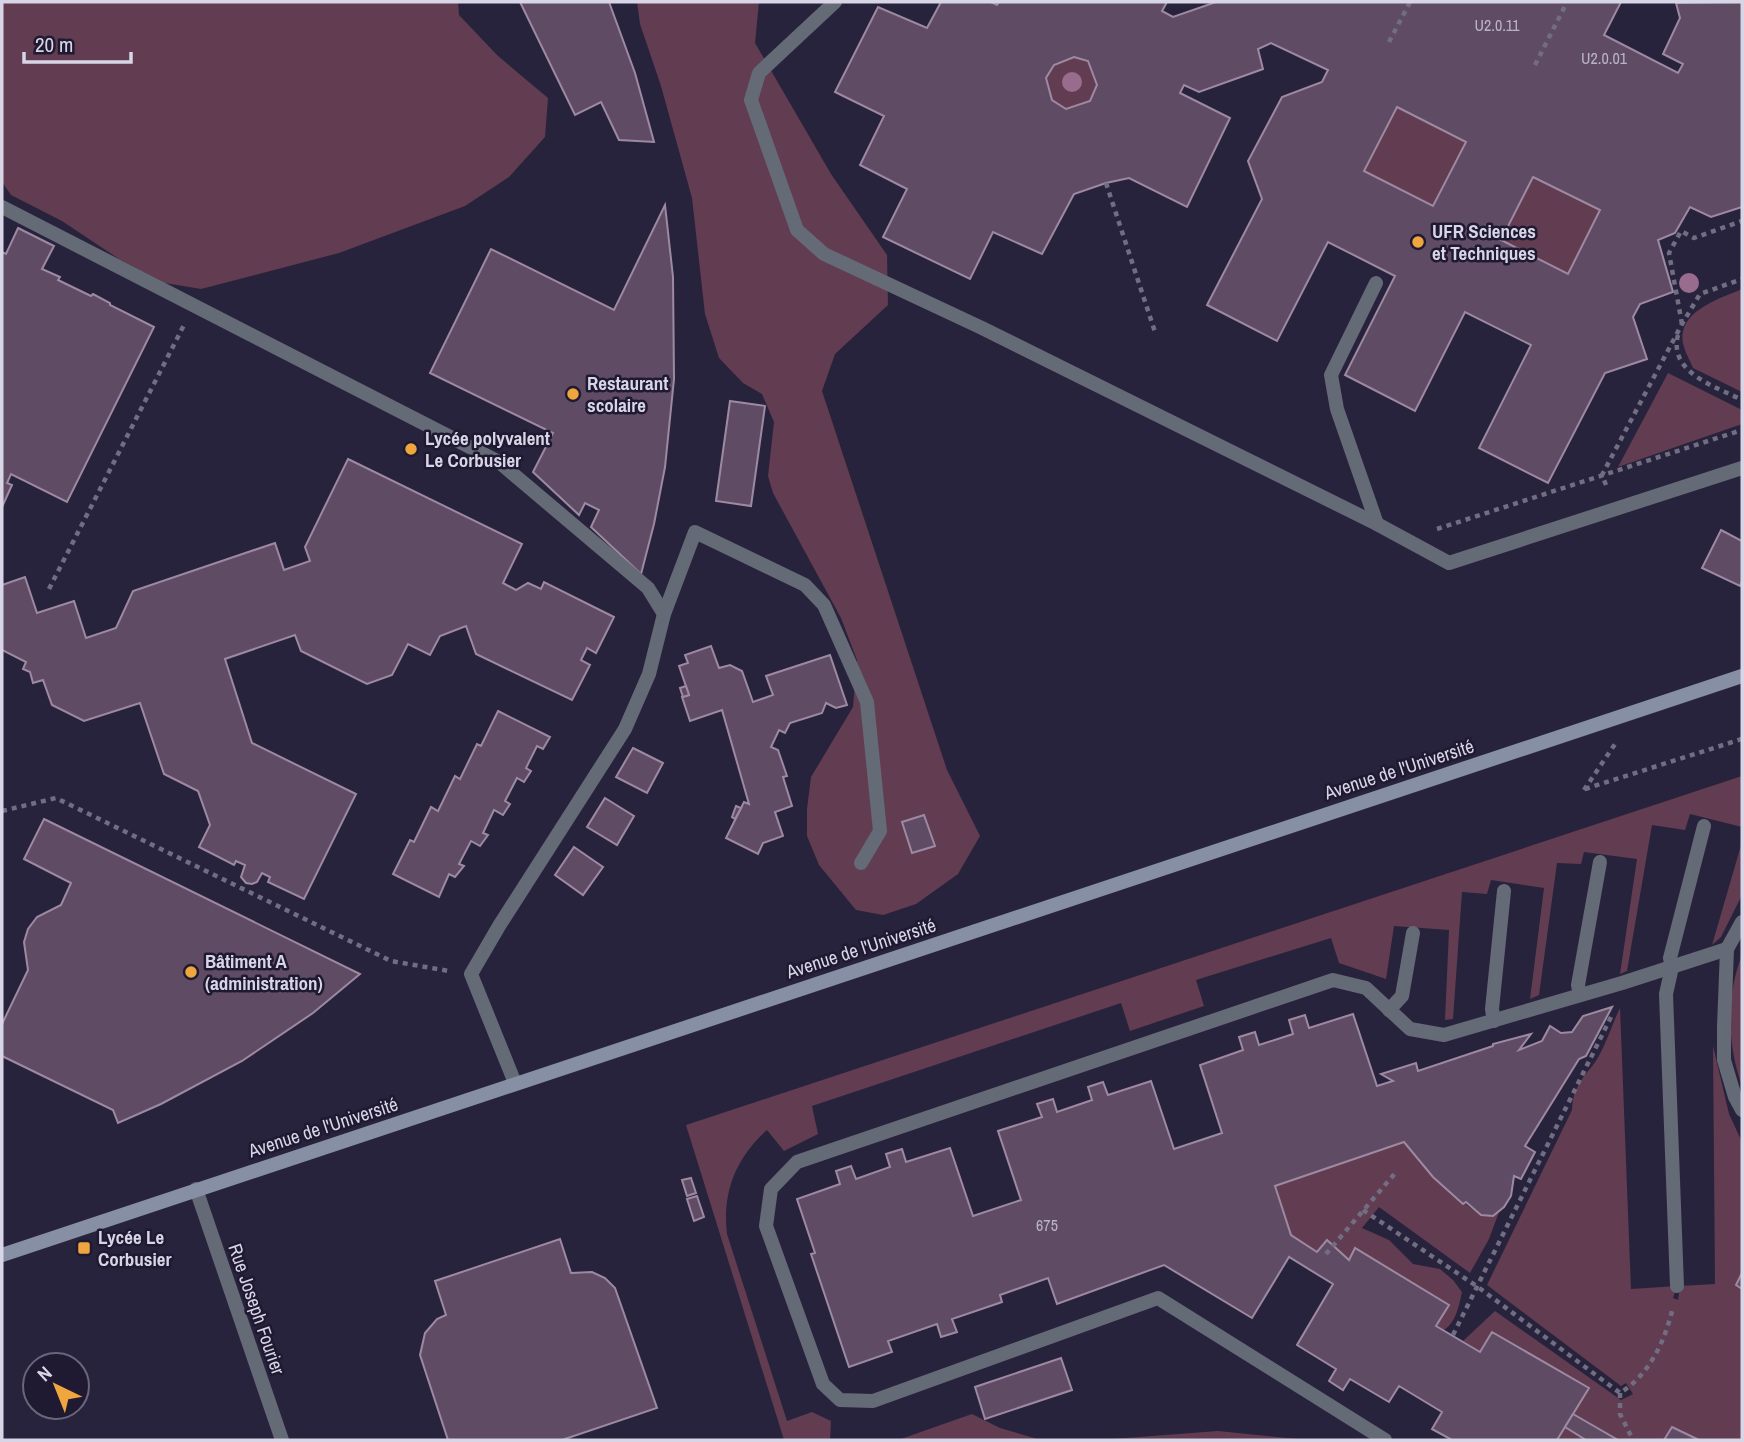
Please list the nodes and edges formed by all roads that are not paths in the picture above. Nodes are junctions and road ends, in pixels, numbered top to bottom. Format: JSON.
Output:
{"nodes":[{"id":1,"x":835,"y":2,"type":"edge"},
{"id":2,"x":2,"y":207,"type":"edge"},
{"id":3,"x":1376,"y":283,"type":"dead end"},
{"id":4,"x":1742,"y":468,"type":"edge"},
{"id":5,"x":1377,"y":524,"type":"junction"},
{"id":6,"x":664,"y":614,"type":"junction"},
{"id":7,"x":1739,"y":679,"type":"edge"},
{"id":8,"x":1704,"y":826,"type":"dead end"},
{"id":9,"x":1600,"y":862,"type":"dead end"},
{"id":10,"x":861,"y":863,"type":"dead end"},
{"id":11,"x":1504,"y":891,"type":"dead end"},
{"id":12,"x":1742,"y":922,"type":"edge"},
{"id":13,"x":1413,"y":933,"type":"dead end"},
{"id":14,"x":1727,"y":949,"type":"junction"},
{"id":15,"x":1672,"y":967,"type":"junction"},
{"id":16,"x":1580,"y":995,"type":"junction"},
{"id":17,"x":1389,"y":1010,"type":"junction"},
{"id":18,"x":1494,"y":1021,"type":"junction"},
{"id":19,"x":515,"y":1083,"type":"junction"},
{"id":20,"x":1742,"y":1110,"type":"edge"},
{"id":21,"x":196,"y":1189,"type":"junction"},
{"id":22,"x":2,"y":1255,"type":"edge"},
{"id":23,"x":1677,"y":1286,"type":"road end"},
{"id":24,"x":282,"y":1440,"type":"edge"},
{"id":25,"x":1384,"y":1440,"type":"edge"}],
"edges":[{"from":1,"to":5,"type":"street"},
{"from":2,"to":6,"type":"street"},
{"from":3,"to":5,"type":"street"},
{"from":4,"to":5,"type":"street"},
{"from":6,"to":10,"type":"street"},
{"from":6,"to":19,"type":"street"},
{"from":7,"to":19,"type":"street","name":"Avenue de l'Université"},
{"from":8,"to":15,"type":"street"},
{"from":9,"to":16,"type":"street"},
{"from":11,"to":18,"type":"street"},
{"from":12,"to":14,"type":"street"},
{"from":13,"to":17,"type":"street"},
{"from":14,"to":15,"type":"street"},
{"from":14,"to":20,"type":"street"},
{"from":15,"to":16,"type":"street"},
{"from":15,"to":23,"type":"street"},
{"from":16,"to":18,"type":"street"},
{"from":17,"to":18,"type":"street"},
{"from":17,"to":25,"type":"street"},
{"from":19,"to":21,"type":"street","name":"Avenue de l'Université"},
{"from":21,"to":22,"type":"street","name":"Avenue de l'Université"},
{"from":21,"to":24,"type":"street","name":"Rue Joseph Fourier"}]}
